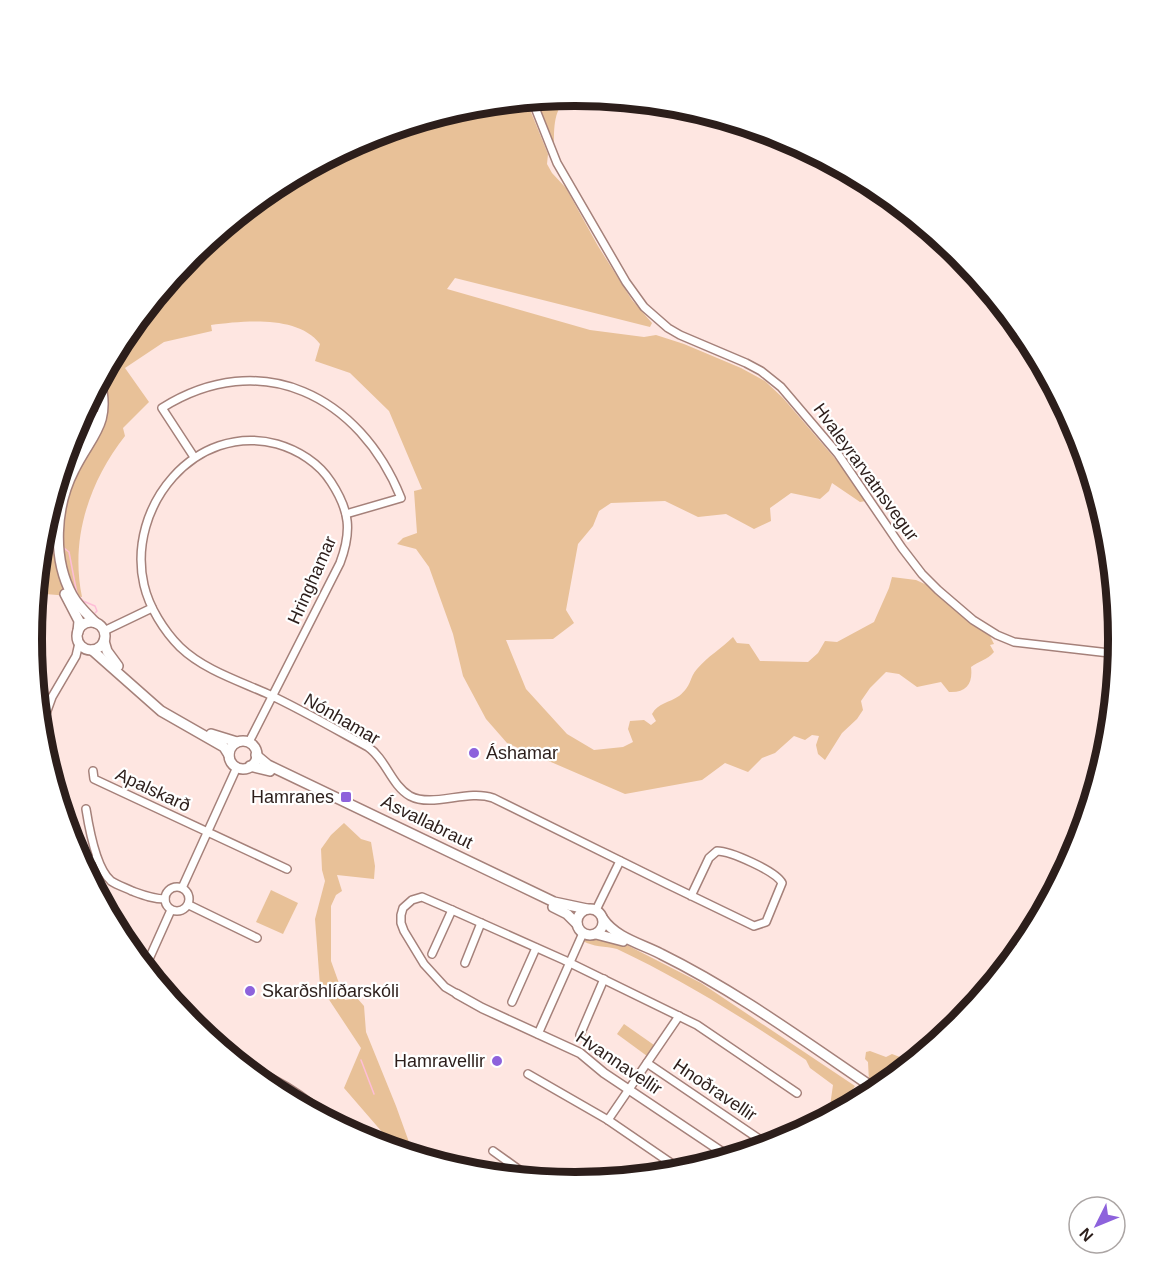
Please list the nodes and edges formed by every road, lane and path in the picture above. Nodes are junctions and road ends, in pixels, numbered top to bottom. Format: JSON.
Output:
{"nodes":[{"id":1,"x":535,"y":108,"type":"edge"},
{"id":2,"x":102,"y":394,"type":"edge"},
{"id":3,"x":98,"y":403,"type":"edge"},
{"id":4,"x":194,"y":457,"type":"junction"},
{"id":5,"x":73,"y":460,"type":"edge"},
{"id":6,"x":346,"y":514,"type":"junction"},
{"id":7,"x":53,"y":531,"type":"edge"},
{"id":8,"x":152,"y":608,"type":"junction"},
{"id":9,"x":96,"y":623,"type":"junction"},
{"id":10,"x":104,"y":631,"type":"junction"},
{"id":11,"x":78,"y":632,"type":"junction"},
{"id":12,"x":104,"y":642,"type":"junction"},
{"id":13,"x":79,"y":643,"type":"junction"},
{"id":14,"x":90,"y":650,"type":"junction"},
{"id":15,"x":1109,"y":653,"type":"edge"},
{"id":16,"x":76,"y":656,"type":"junction"},
{"id":17,"x":272,"y":697,"type":"junction"},
{"id":18,"x":47,"y":711,"type":"edge"},
{"id":19,"x":237,"y":742,"type":"junction"},
{"id":20,"x":249,"y":742,"type":"junction"},
{"id":21,"x":229,"y":755,"type":"junction"},
{"id":22,"x":256,"y":755,"type":"junction"},
{"id":23,"x":250,"y":766,"type":"junction"},
{"id":24,"x":237,"y":767,"type":"junction"},
{"id":25,"x":93,"y":771,"type":"dead end"},
{"id":26,"x":86,"y":809,"type":"dead end"},
{"id":27,"x":207,"y":832,"type":"junction"},
{"id":28,"x":98,"y":858,"type":"junction"},
{"id":29,"x":90,"y":860,"type":"edge"},
{"id":30,"x":620,"y":861,"type":"junction"},
{"id":31,"x":287,"y":869,"type":"dead end"},
{"id":32,"x":182,"y":888,"type":"junction"},
{"id":33,"x":691,"y":896,"type":"junction"},
{"id":34,"x":165,"y":899,"type":"junction"},
{"id":35,"x":189,"y":905,"type":"junction"},
{"id":36,"x":171,"y":910,"type":"junction"},
{"id":37,"x":453,"y":910,"type":"junction"},
{"id":38,"x":591,"y":910,"type":"junction"},
{"id":39,"x":603,"y":919,"type":"junction"},
{"id":40,"x":481,"y":923,"type":"junction"},
{"id":41,"x":577,"y":924,"type":"junction"},
{"id":42,"x":583,"y":933,"type":"junction"},
{"id":43,"x":596,"y":934,"type":"junction"},
{"id":44,"x":257,"y":938,"type":"dead end"},
{"id":45,"x":536,"y":948,"type":"junction"},
{"id":46,"x":432,"y":954,"type":"dead end"},
{"id":47,"x":149,"y":960,"type":"edge"},
{"id":48,"x":465,"y":963,"type":"dead end"},
{"id":49,"x":570,"y":963,"type":"junction"},
{"id":50,"x":604,"y":979,"type":"junction"},
{"id":51,"x":454,"y":992,"type":"joint"},
{"id":52,"x":512,"y":1002,"type":"dead end"},
{"id":53,"x":679,"y":1016,"type":"junction"},
{"id":54,"x":538,"y":1034,"type":"junction"},
{"id":55,"x":580,"y":1035,"type":"dead end"},
{"id":56,"x":647,"y":1063,"type":"junction"},
{"id":57,"x":528,"y":1074,"type":"dead end"},
{"id":58,"x":278,"y":1083,"type":"edge"},
{"id":59,"x":868,"y":1085,"type":"edge"},
{"id":60,"x":864,"y":1088,"type":"edge"},
{"id":61,"x":629,"y":1090,"type":"junction"},
{"id":62,"x":797,"y":1093,"type":"dead end"},
{"id":63,"x":306,"y":1100,"type":"edge"},
{"id":64,"x":608,"y":1120,"type":"junction"},
{"id":65,"x":760,"y":1140,"type":"edge"},
{"id":66,"x":493,"y":1151,"type":"dead end"},
{"id":67,"x":723,"y":1152,"type":"edge"},
{"id":68,"x":672,"y":1164,"type":"edge"},
{"id":69,"x":519,"y":1169,"type":"edge"}],
"edges":[{"from":1,"to":15,"type":"street","name":"Hvaleyrarvatnsvegur"},
{"from":2,"to":9,"type":"main road"},
{"from":3,"to":5,"type":"main road"},
{"from":4,"to":6,"type":"street","name":"Hringhamar"},
{"from":4,"to":6,"type":"street"},
{"from":4,"to":8,"type":"street","name":"Hringhamar"},
{"from":6,"to":17,"type":"street","name":"Hringhamar"},
{"from":7,"to":11,"type":"main road"},
{"from":8,"to":10,"type":"street"},
{"from":8,"to":17,"type":"street","name":"Hringhamar"},
{"from":9,"to":10,"type":"main road"},
{"from":9,"to":11,"type":"main road"},
{"from":10,"to":12,"type":"main road"},
{"from":11,"to":13,"type":"main road"},
{"from":12,"to":14,"type":"main road"},
{"from":12,"to":19,"type":"main road"},
{"from":13,"to":14,"type":"main road"},
{"from":13,"to":16,"type":"street"},
{"from":14,"to":16,"type":"street"},
{"from":14,"to":21,"type":"main road"},
{"from":16,"to":18,"type":"street"},
{"from":17,"to":20,"type":"street","name":"Hringhamar"},
{"from":17,"to":30,"type":"street","name":"Nónhamar"},
{"from":19,"to":20,"type":"main road"},
{"from":19,"to":21,"type":"main road"},
{"from":20,"to":22,"type":"main road"},
{"from":21,"to":24,"type":"main road"},
{"from":22,"to":23,"type":"main road"},
{"from":22,"to":38,"type":"main road","name":"Ásvallabraut"},
{"from":23,"to":24,"type":"main road"},
{"from":23,"to":41,"type":"main road","name":"Ásvallabraut"},
{"from":24,"to":27,"type":"street"},
{"from":25,"to":27,"type":"street","name":"Apalskarð"},
{"from":26,"to":28,"type":"street"},
{"from":27,"to":31,"type":"street"},
{"from":27,"to":32,"type":"street"},
{"from":28,"to":29,"type":"street"},
{"from":28,"to":34,"type":"street"},
{"from":30,"to":33,"type":"street"},
{"from":30,"to":38,"type":"street"},
{"from":32,"to":34,"type":"street"},
{"from":32,"to":35,"type":"street"},
{"from":33,"to":33,"type":"street"},
{"from":34,"to":36,"type":"street"},
{"from":35,"to":36,"type":"street"},
{"from":35,"to":44,"type":"street"},
{"from":36,"to":47,"type":"street"},
{"from":37,"to":40,"type":"street"},
{"from":37,"to":46,"type":"street"},
{"from":37,"to":51,"type":"street"},
{"from":38,"to":39,"type":"main road"},
{"from":38,"to":41,"type":"main road"},
{"from":39,"to":43,"type":"main road"},
{"from":39,"to":59,"type":"main road"},
{"from":40,"to":45,"type":"street"},
{"from":40,"to":48,"type":"street"},
{"from":41,"to":42,"type":"main road"},
{"from":42,"to":43,"type":"main road"},
{"from":42,"to":49,"type":"street"},
{"from":43,"to":60,"type":"main road"},
{"from":45,"to":49,"type":"street"},
{"from":45,"to":52,"type":"street"},
{"from":49,"to":50,"type":"street"},
{"from":49,"to":54,"type":"street"},
{"from":50,"to":53,"type":"street"},
{"from":50,"to":55,"type":"street"},
{"from":51,"to":54,"type":"street","name":"Hvannavellir"},
{"from":53,"to":56,"type":"street","name":"Hnoðravellir"},
{"from":53,"to":62,"type":"street"},
{"from":54,"to":61,"type":"street","name":"Hvannavellir"},
{"from":56,"to":61,"type":"street","name":"Hnoðravellir"},
{"from":56,"to":65,"type":"street","name":"Hnoðravellir"},
{"from":57,"to":64,"type":"street"},
{"from":58,"to":63,"type":"street"},
{"from":61,"to":64,"type":"street","name":"Hnoðravellir"},
{"from":61,"to":67,"type":"street","name":"Hvannavellir"},
{"from":64,"to":68,"type":"street"},
{"from":66,"to":69,"type":"street"}]}
